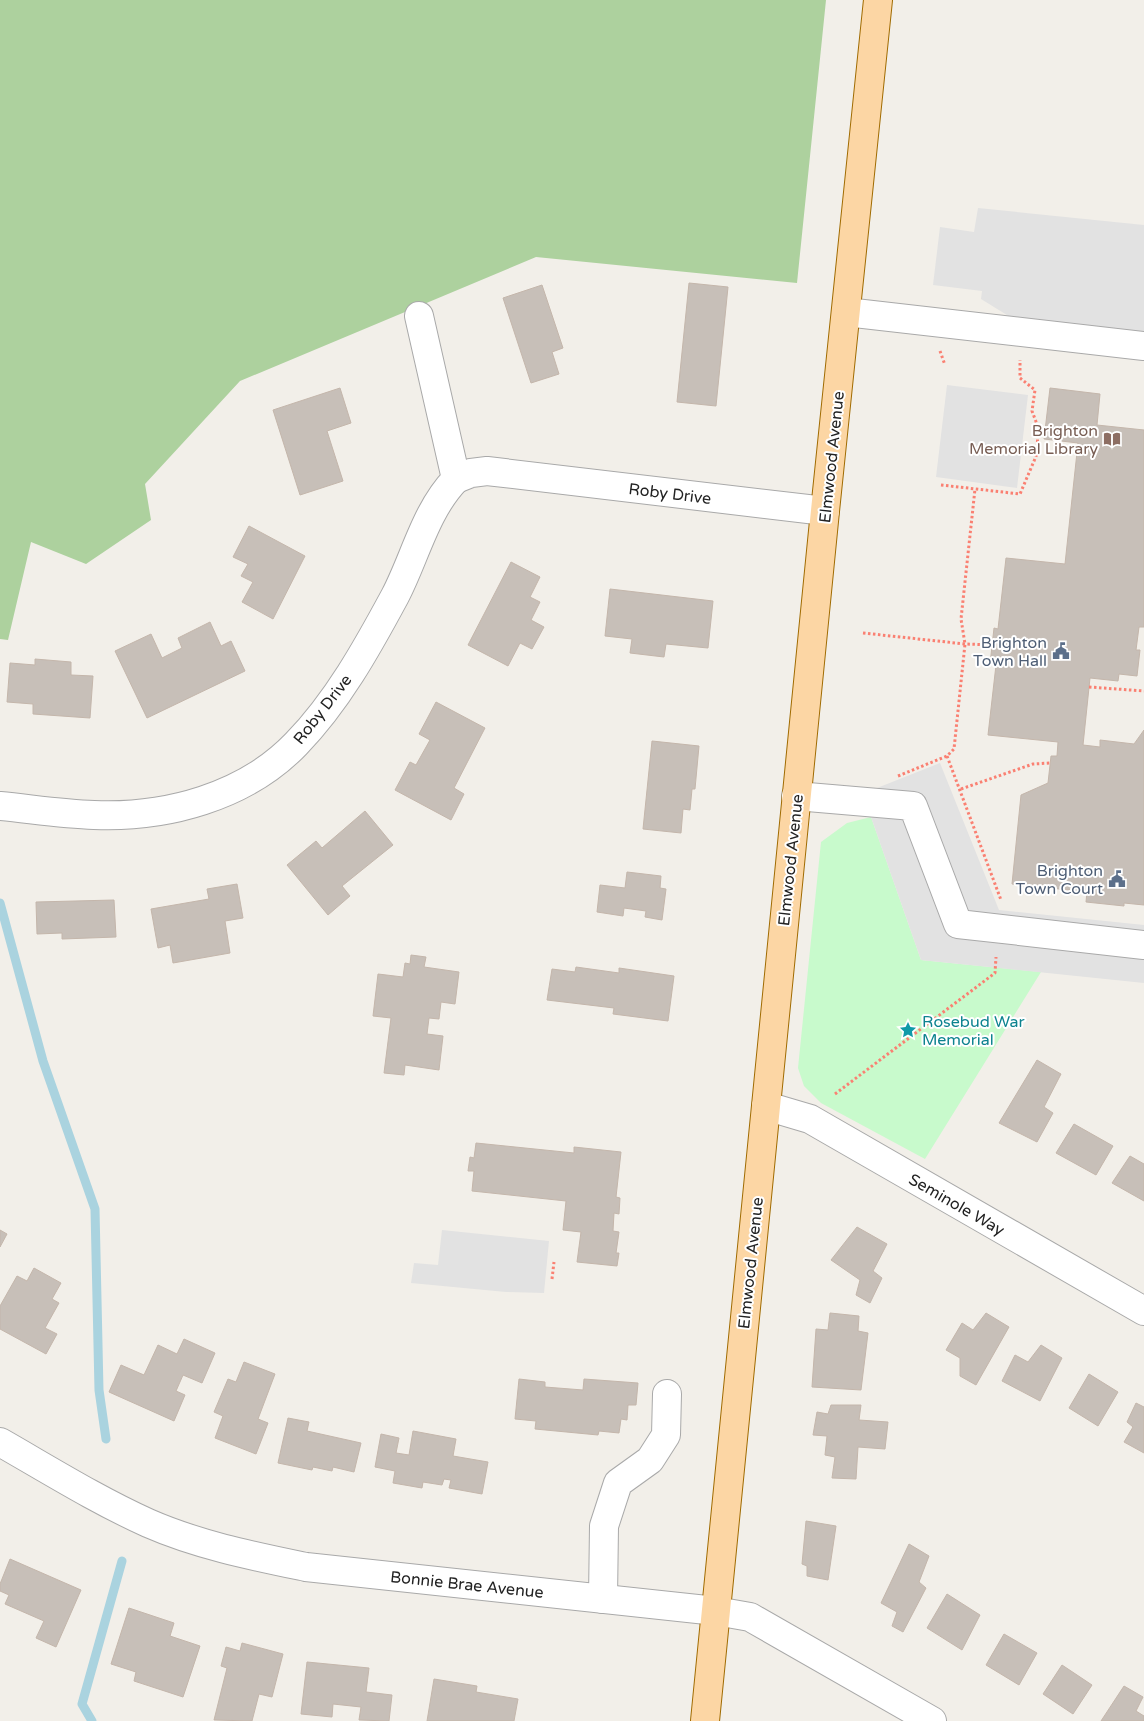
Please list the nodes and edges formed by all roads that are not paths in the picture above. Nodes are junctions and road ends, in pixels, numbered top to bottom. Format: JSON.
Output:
{"nodes":[{"id":1,"x":878,"y":0,"type":"edge"},
{"id":2,"x":846,"y":312,"type":"junction"},
{"id":3,"x":419,"y":316,"type":"dead end"},
{"id":4,"x":1144,"y":346,"type":"edge"},
{"id":5,"x":456,"y":479,"type":"junction"},
{"id":6,"x":825,"y":512,"type":"junction"},
{"id":7,"x":796,"y":796,"type":"junction"},
{"id":8,"x":0,"y":806,"type":"edge"},
{"id":9,"x":1144,"y":945,"type":"edge"},
{"id":10,"x":766,"y":1106,"type":"junction"},
{"id":11,"x":1144,"y":1311,"type":"edge"},
{"id":12,"x":666,"y":1394,"type":"dead end"},
{"id":13,"x":0,"y":1442,"type":"edge"},
{"id":14,"x":603,"y":1599,"type":"junction"},
{"id":15,"x":716,"y":1611,"type":"junction"},
{"id":16,"x":704,"y":1721,"type":"edge"},
{"id":17,"x":932,"y":1721,"type":"edge"}],
"edges":[{"from":1,"to":2,"type":"main road","name":"Elmwood Avenue"},
{"from":2,"to":4,"type":"street"},
{"from":2,"to":6,"type":"main road","name":"Elmwood Avenue"},
{"from":3,"to":5,"type":"street"},
{"from":5,"to":6,"type":"street","name":"Roby Drive"},
{"from":5,"to":8,"type":"street","name":"Roby Drive"},
{"from":6,"to":7,"type":"main road","name":"Elmwood Avenue"},
{"from":7,"to":9,"type":"street"},
{"from":7,"to":10,"type":"main road","name":"Elmwood Avenue"},
{"from":10,"to":11,"type":"street","name":"Seminole Way"},
{"from":10,"to":15,"type":"main road","name":"Elmwood Avenue"},
{"from":12,"to":14,"type":"street"},
{"from":13,"to":14,"type":"street","name":"Bonnie Brae Avenue"},
{"from":14,"to":15,"type":"street","name":"Bonnie Brae Avenue"},
{"from":15,"to":16,"type":"main road","name":"Elmwood Avenue"},
{"from":15,"to":17,"type":"street","name":"Bonnie Brae Avenue"}]}
